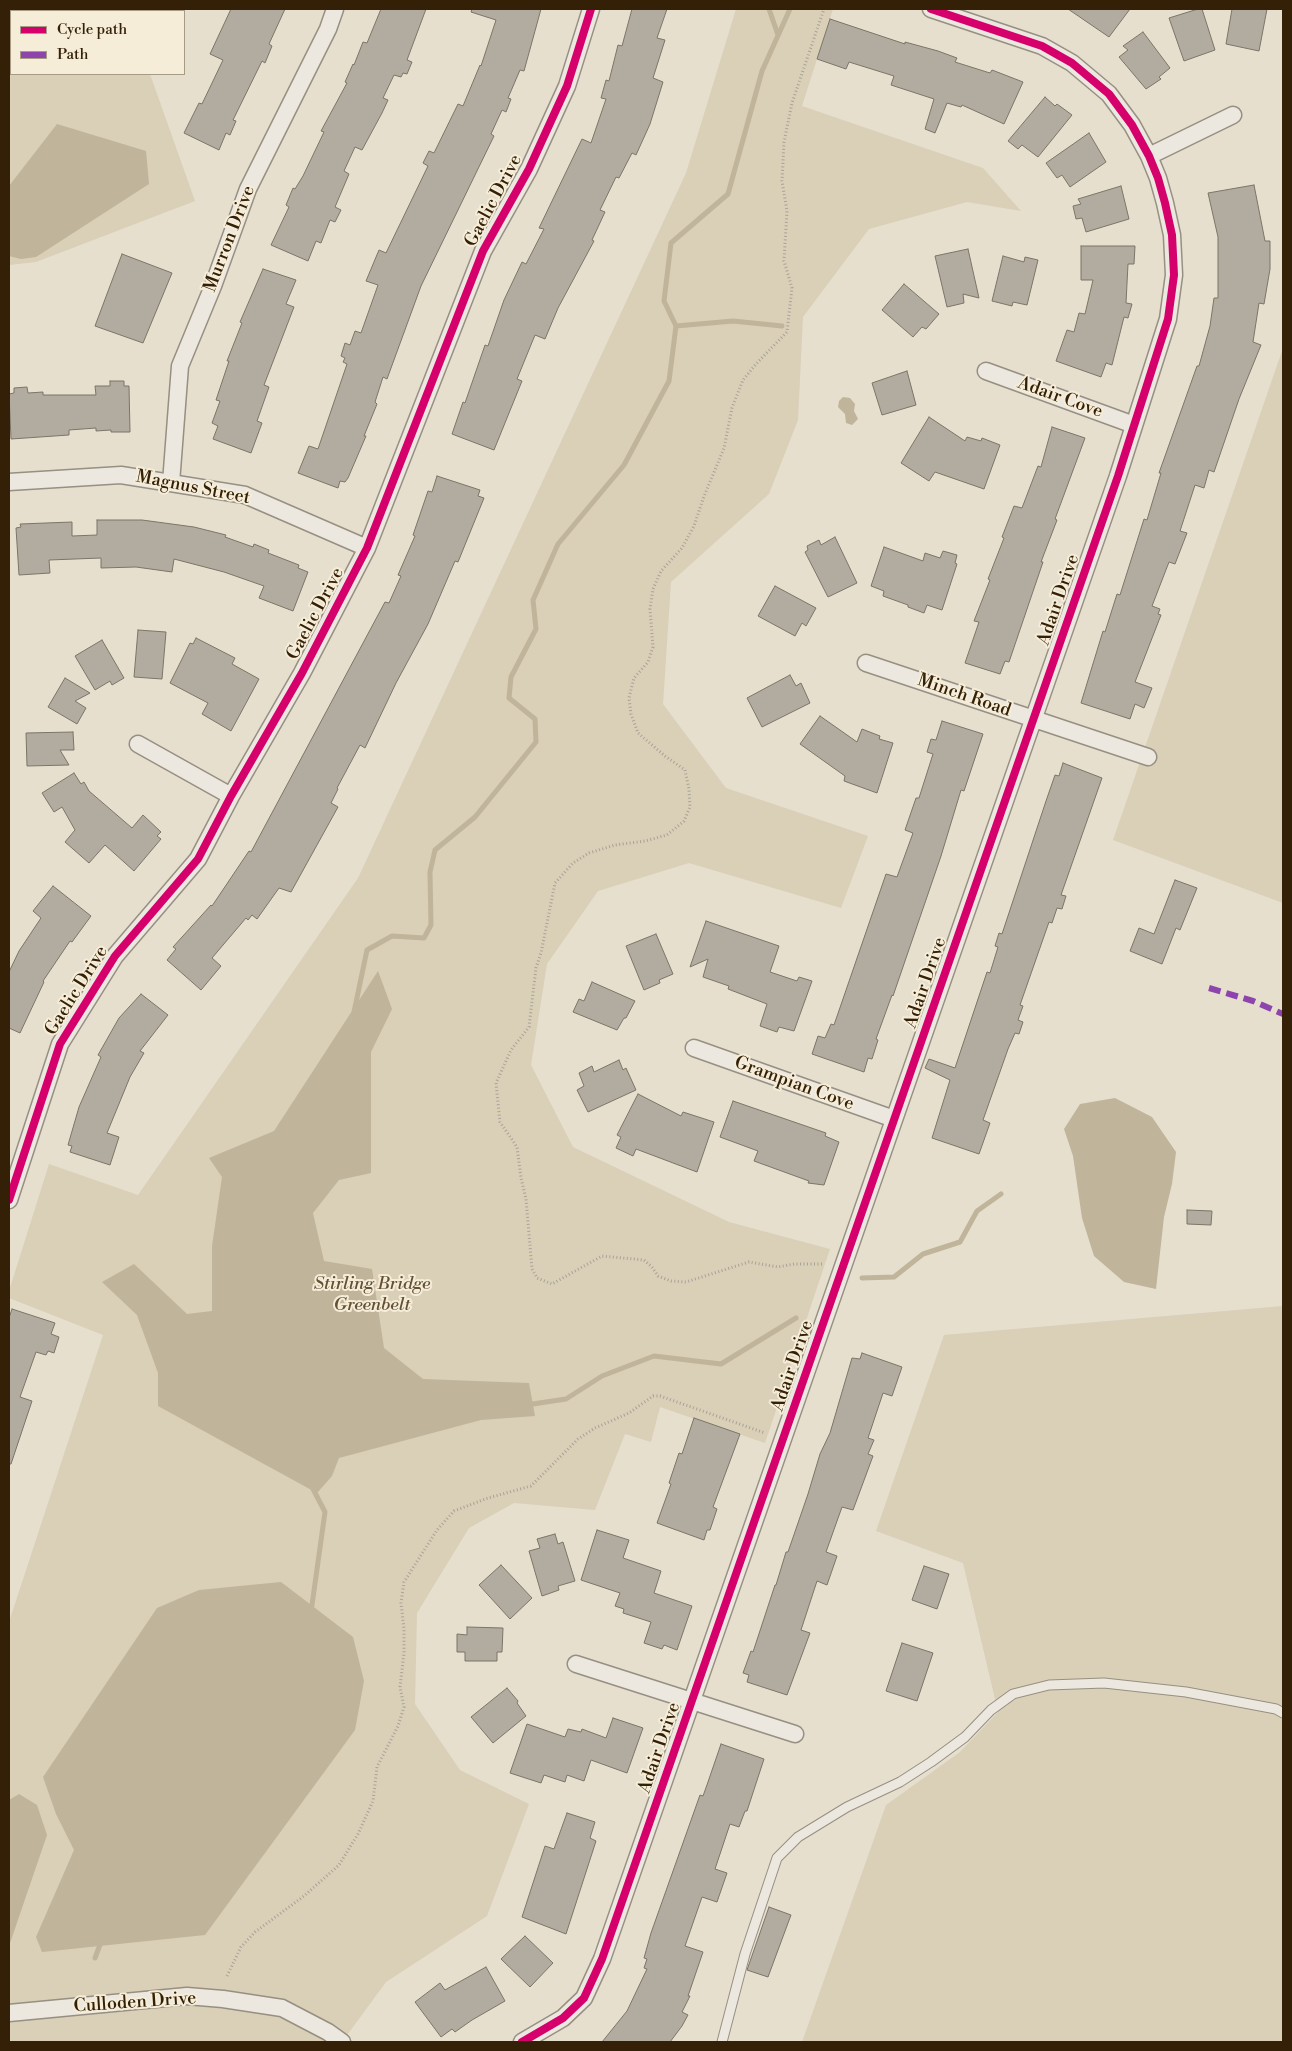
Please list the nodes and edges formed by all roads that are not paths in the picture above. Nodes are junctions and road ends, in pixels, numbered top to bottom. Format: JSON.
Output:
{"nodes":[{"id":1,"x":335,"y":9,"type":"edge"},
{"id":2,"x":592,"y":9,"type":"edge"},
{"id":3,"x":931,"y":9,"type":"edge"},
{"id":4,"x":1232,"y":115,"type":"dead end"},
{"id":5,"x":1149,"y":156,"type":"junction"},
{"id":6,"x":986,"y":371,"type":"dead end"},
{"id":7,"x":1134,"y":426,"type":"junction"},
{"id":8,"x":9,"y":482,"type":"edge"},
{"id":9,"x":170,"y":482,"type":"junction"},
{"id":10,"x":367,"y":548,"type":"junction"},
{"id":11,"x":866,"y":663,"type":"dead end"},
{"id":12,"x":1033,"y":720,"type":"junction"},
{"id":13,"x":138,"y":744,"type":"dead end"},
{"id":14,"x":1148,"y":757,"type":"dead end"},
{"id":15,"x":230,"y":796,"type":"junction"},
{"id":16,"x":694,"y":1048,"type":"dead end"},
{"id":17,"x":894,"y":1119,"type":"junction"},
{"id":18,"x":9,"y":1200,"type":"edge"},
{"id":19,"x":576,"y":1664,"type":"dead end"},
{"id":20,"x":692,"y":1700,"type":"junction"},
{"id":21,"x":1283,"y":1713,"type":"edge"},
{"id":22,"x":795,"y":1734,"type":"dead end"},
{"id":23,"x":9,"y":2013,"type":"edge"},
{"id":24,"x":342,"y":2042,"type":"edge"},
{"id":25,"x":522,"y":2042,"type":"edge"},
{"id":26,"x":722,"y":2042,"type":"edge"}],
"edges":[{"from":1,"to":9,"type":"street","name":"Murron Drive"},
{"from":2,"to":10,"type":"street","name":"Gaelic Drive"},
{"from":3,"to":5,"type":"street","name":"Adair Drive"},
{"from":4,"to":5,"type":"street"},
{"from":5,"to":7,"type":"street","name":"Adair Drive"},
{"from":6,"to":7,"type":"street","name":"Adair Cove"},
{"from":7,"to":12,"type":"street","name":"Adair Drive"},
{"from":8,"to":9,"type":"street","name":"Magnus Street"},
{"from":9,"to":10,"type":"street","name":"Magnus Street"},
{"from":10,"to":15,"type":"street","name":"Gaelic Drive"},
{"from":11,"to":12,"type":"street","name":"Minch Road"},
{"from":12,"to":14,"type":"street","name":"Minch Road"},
{"from":12,"to":17,"type":"street","name":"Adair Drive"},
{"from":13,"to":15,"type":"street"},
{"from":15,"to":18,"type":"street","name":"Gaelic Drive"},
{"from":16,"to":17,"type":"street","name":"Grampian Cove"},
{"from":17,"to":20,"type":"street","name":"Adair Drive"},
{"from":19,"to":20,"type":"street"},
{"from":20,"to":22,"type":"street"},
{"from":20,"to":25,"type":"street","name":"Adair Drive"},
{"from":21,"to":26,"type":"lane"},
{"from":23,"to":24,"type":"street","name":"Culloden Drive"}]}
